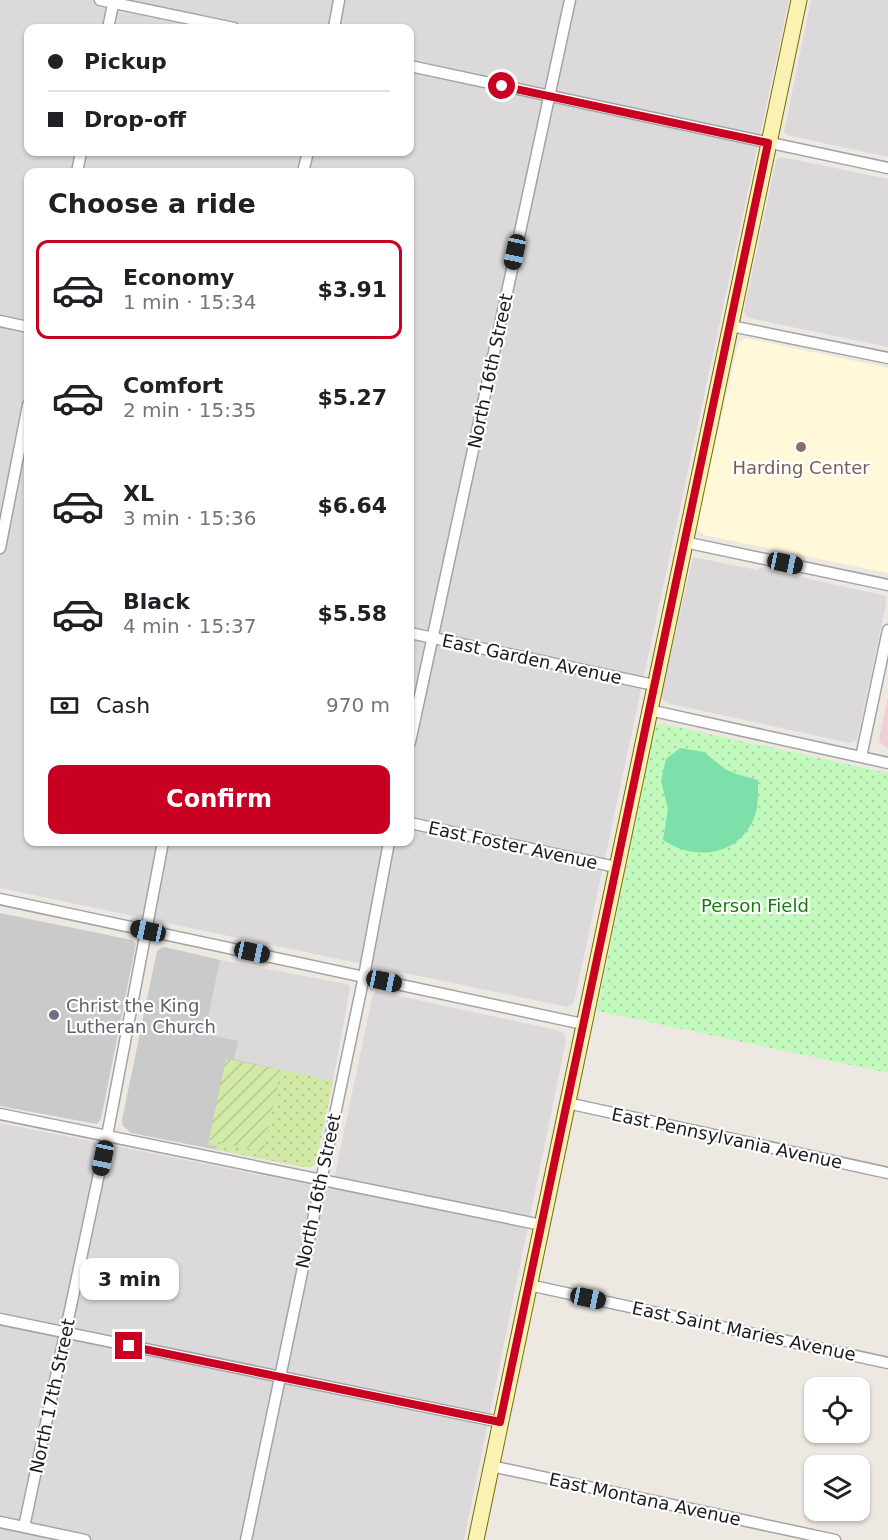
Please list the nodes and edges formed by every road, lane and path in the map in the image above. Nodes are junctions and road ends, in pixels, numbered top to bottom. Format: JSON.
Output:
{"nodes":[{"id":1,"x":100,"y":0,"type":"edge"},
{"id":2,"x":339,"y":0,"type":"edge"},
{"id":3,"x":570,"y":0,"type":"edge"},
{"id":4,"x":799,"y":0,"type":"edge"},
{"id":5,"x":113,"y":1,"type":"edge"},
{"id":6,"x":109,"y":24,"type":"edge"},
{"id":7,"x":216,"y":24,"type":"edge"},
{"id":8,"x":335,"y":24,"type":"edge"},
{"id":9,"x":414,"y":67,"type":"edge"},
{"id":10,"x":549,"y":96,"type":"junction"},
{"id":11,"x":768,"y":143,"type":"junction"},
{"id":12,"x":888,"y":168,"type":"edge"},
{"id":13,"x":0,"y":321,"type":"edge"},
{"id":14,"x":24,"y":326,"type":"edge"},
{"id":15,"x":730,"y":326,"type":"junction"},
{"id":16,"x":888,"y":358,"type":"edge"},
{"id":17,"x":24,"y":425,"type":"edge"},
{"id":18,"x":684,"y":542,"type":"junction"},
{"id":19,"x":0,"y":548,"type":"edge"},
{"id":20,"x":888,"y":585,"type":"edge"},
{"id":21,"x":888,"y":630,"type":"edge"},
{"id":22,"x":414,"y":634,"type":"edge"},
{"id":23,"x":432,"y":638,"type":"junction"},
{"id":24,"x":654,"y":686,"type":"junction"},
{"id":25,"x":649,"y":710,"type":"junction"},
{"id":26,"x":414,"y":723,"type":"edge"},
{"id":27,"x":861,"y":758,"type":"junction"},
{"id":28,"x":888,"y":763,"type":"edge"},
{"id":29,"x":414,"y":824,"type":"edge"},
{"id":30,"x":162,"y":846,"type":"edge"},
{"id":31,"x":388,"y":846,"type":"edge"},
{"id":32,"x":616,"y":867,"type":"junction"},
{"id":33,"x":0,"y":899,"type":"edge"},
{"id":34,"x":148,"y":931,"type":"junction"},
{"id":35,"x":364,"y":976,"type":"junction"},
{"id":36,"x":584,"y":1024,"type":"junction"},
{"id":37,"x":567,"y":1103,"type":"junction"},
{"id":38,"x":0,"y":1114,"type":"edge"},
{"id":39,"x":107,"y":1136,"type":"junction"},
{"id":40,"x":888,"y":1173,"type":"edge"},
{"id":41,"x":320,"y":1179,"type":"junction"},
{"id":42,"x":542,"y":1225,"type":"junction"},
{"id":43,"x":529,"y":1285,"type":"junction"},
{"id":44,"x":0,"y":1319,"type":"edge"},
{"id":45,"x":65,"y":1332,"type":"junction"},
{"id":46,"x":888,"y":1363,"type":"edge"},
{"id":47,"x":279,"y":1377,"type":"junction"},
{"id":48,"x":500,"y":1422,"type":"junction"},
{"id":49,"x":491,"y":1466,"type":"junction"},
{"id":50,"x":0,"y":1522,"type":"edge"},
{"id":51,"x":24,"y":1527,"type":"junction"},
{"id":52,"x":85,"y":1540,"type":"edge"},
{"id":53,"x":246,"y":1540,"type":"edge"},
{"id":54,"x":476,"y":1540,"type":"edge"},
{"id":55,"x":835,"y":1540,"type":"edge"}],
"edges":[{"from":1,"to":5,"type":"street"},
{"from":2,"to":8,"type":"street"},
{"from":3,"to":10,"type":"street","name":"North 16th Street"},
{"from":4,"to":11,"type":"main road"},
{"from":5,"to":6,"type":"street"},
{"from":5,"to":7,"type":"street"},
{"from":9,"to":10,"type":"street"},
{"from":10,"to":11,"type":"street"},
{"from":10,"to":23,"type":"street","name":"North 16th Street"},
{"from":11,"to":12,"type":"street"},
{"from":11,"to":15,"type":"main road"},
{"from":13,"to":14,"type":"street"},
{"from":15,"to":16,"type":"street"},
{"from":15,"to":18,"type":"main road"},
{"from":17,"to":19,"type":"street"},
{"from":18,"to":20,"type":"street"},
{"from":18,"to":24,"type":"main road"},
{"from":21,"to":27,"type":"street"},
{"from":22,"to":23,"type":"street","name":"East Garden Avenue"},
{"from":23,"to":24,"type":"street","name":"East Garden Avenue"},
{"from":23,"to":26,"type":"street","name":"North 16th Street"},
{"from":24,"to":25,"type":"main road"},
{"from":25,"to":27,"type":"street"},
{"from":25,"to":32,"type":"main road"},
{"from":27,"to":28,"type":"street"},
{"from":29,"to":32,"type":"street","name":"East Foster Avenue"},
{"from":30,"to":34,"type":"street","name":"North 17th Street"},
{"from":31,"to":35,"type":"street","name":"North 16th Street"},
{"from":32,"to":36,"type":"main road"},
{"from":33,"to":34,"type":"street"},
{"from":34,"to":35,"type":"street"},
{"from":34,"to":39,"type":"street","name":"North 17th Street"},
{"from":35,"to":36,"type":"street"},
{"from":35,"to":41,"type":"street","name":"North 16th Street"},
{"from":36,"to":37,"type":"main road"},
{"from":37,"to":40,"type":"street","name":"East Pennsylvania Avenue"},
{"from":37,"to":42,"type":"main road"},
{"from":38,"to":39,"type":"street"},
{"from":39,"to":41,"type":"street"},
{"from":39,"to":45,"type":"street","name":"North 17th Street"},
{"from":41,"to":42,"type":"street"},
{"from":41,"to":47,"type":"street","name":"North 16th Street"},
{"from":42,"to":43,"type":"main road"},
{"from":43,"to":46,"type":"street","name":"East Saint Maries Avenue"},
{"from":43,"to":48,"type":"main road"},
{"from":44,"to":45,"type":"street"},
{"from":45,"to":47,"type":"street"},
{"from":45,"to":51,"type":"street","name":"North 17th Street"},
{"from":47,"to":48,"type":"street"},
{"from":47,"to":53,"type":"street","name":"North 16th Street"},
{"from":48,"to":49,"type":"main road"},
{"from":49,"to":54,"type":"main road"},
{"from":49,"to":55,"type":"street","name":"East Montana Avenue"},
{"from":50,"to":51,"type":"street"},
{"from":51,"to":52,"type":"street"}]}
